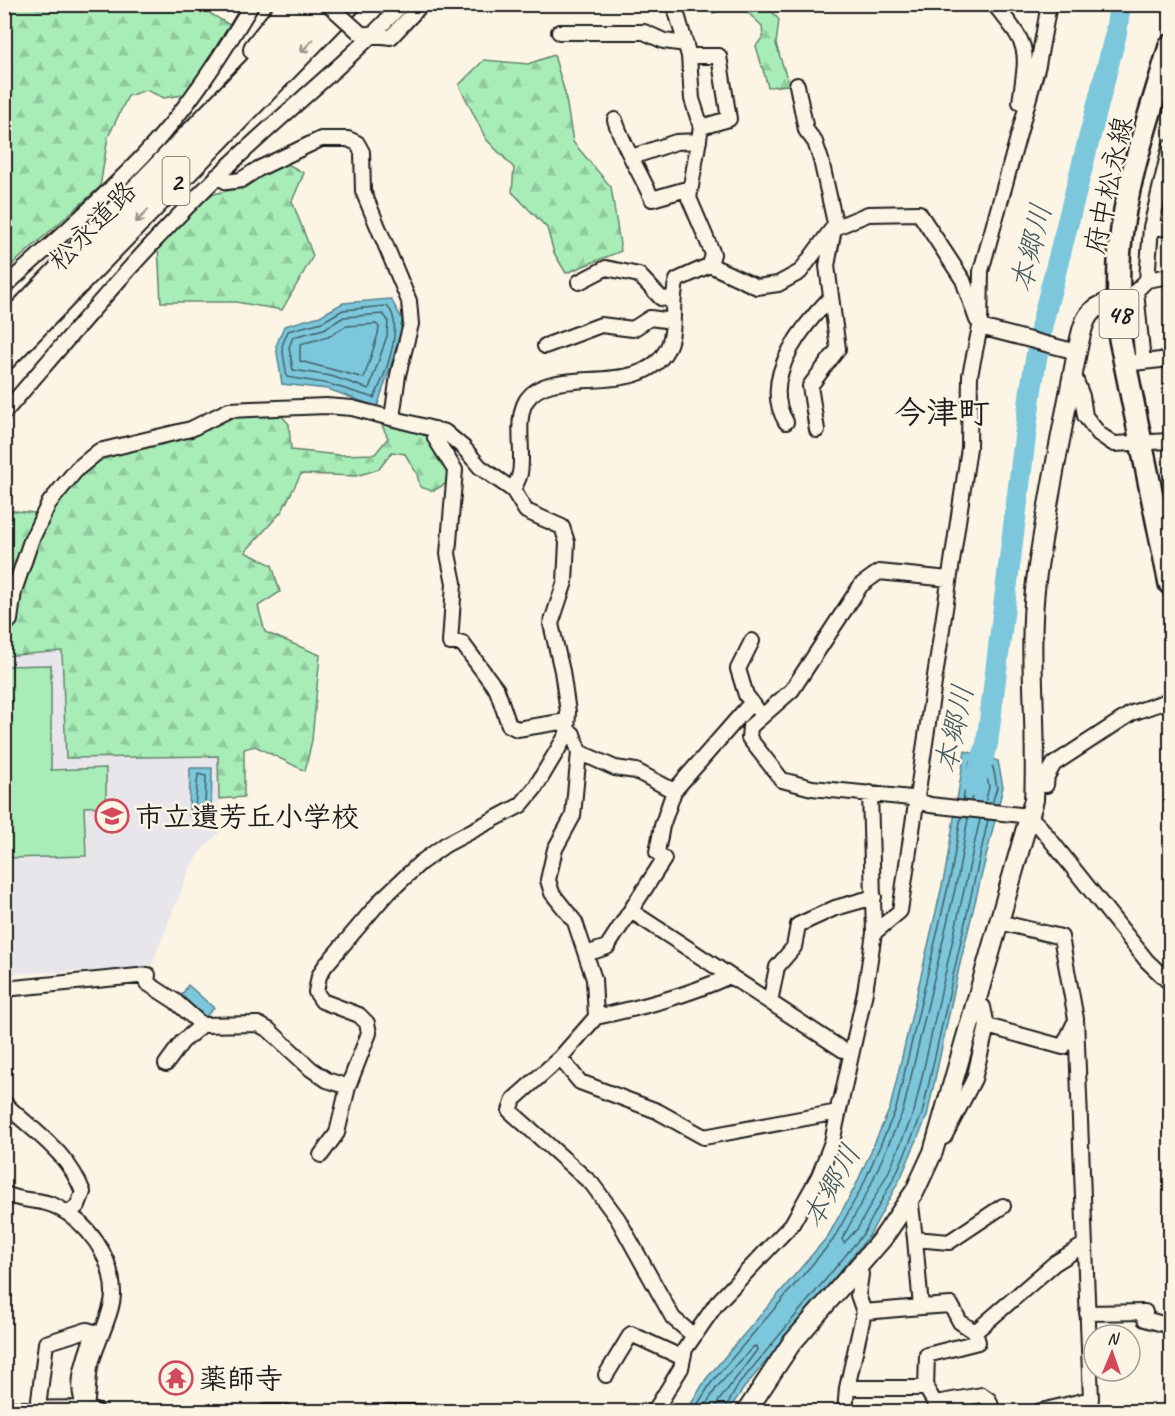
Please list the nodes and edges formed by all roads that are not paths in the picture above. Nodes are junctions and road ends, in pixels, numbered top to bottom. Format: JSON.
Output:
{"nodes":[{"id":1,"x":252,"y":4,"type":"edge"},
{"id":2,"x":292,"y":4,"type":"edge"},
{"id":3,"x":318,"y":4,"type":"edge"},
{"id":4,"x":328,"y":4,"type":"edge"},
{"id":5,"x":348,"y":4,"type":"edge"},
{"id":6,"x":402,"y":4,"type":"edge"},
{"id":7,"x":422,"y":4,"type":"edge"},
{"id":8,"x":674,"y":4,"type":"edge"},
{"id":9,"x":994,"y":4,"type":"edge"},
{"id":10,"x":1049,"y":4,"type":"edge"},
{"id":11,"x":559,"y":32,"type":"dead end"},
{"id":12,"x":366,"y":34,"type":"junction"},
{"id":13,"x":1170,"y":46,"type":"edge"},
{"id":14,"x":687,"y":50,"type":"junction"},
{"id":15,"x":797,"y":85,"type":"dead end"},
{"id":16,"x":1022,"y":113,"type":"junction"},
{"id":17,"x":615,"y":120,"type":"dead end"},
{"id":18,"x":700,"y":134,"type":"junction"},
{"id":19,"x":1170,"y":147,"type":"edge"},
{"id":20,"x":632,"y":157,"type":"junction"},
{"id":21,"x":154,"y":174,"type":"junction"},
{"id":22,"x":217,"y":176,"type":"junction"},
{"id":23,"x":690,"y":188,"type":"junction"},
{"id":24,"x":1151,"y":227,"type":"junction"},
{"id":25,"x":832,"y":229,"type":"junction"},
{"id":26,"x":1170,"y":229,"type":"edge"},
{"id":27,"x":710,"y":265,"type":"junction"},
{"id":28,"x":1170,"y":276,"type":"edge"},
{"id":29,"x":1147,"y":280,"type":"junction"},
{"id":30,"x":579,"y":282,"type":"dead end"},
{"id":31,"x":4,"y":287,"type":"edge"},
{"id":32,"x":830,"y":298,"type":"junction"},
{"id":33,"x":673,"y":300,"type":"junction"},
{"id":34,"x":1118,"y":300,"type":"junction"},
{"id":35,"x":672,"y":321,"type":"junction"},
{"id":36,"x":980,"y":327,"type":"junction"},
{"id":37,"x":4,"y":329,"type":"edge"},
{"id":38,"x":545,"y":346,"type":"dead end"},
{"id":39,"x":1071,"y":351,"type":"junction"},
{"id":40,"x":4,"y":358,"type":"edge"},
{"id":41,"x":1170,"y":359,"type":"edge"},
{"id":42,"x":1134,"y":363,"type":"junction"},
{"id":43,"x":1073,"y":373,"type":"junction"},
{"id":44,"x":4,"y":413,"type":"edge"},
{"id":45,"x":392,"y":418,"type":"junction"},
{"id":46,"x":786,"y":422,"type":"dead end"},
{"id":47,"x":435,"y":429,"type":"junction"},
{"id":48,"x":817,"y":430,"type":"dead end"},
{"id":49,"x":1170,"y":441,"type":"edge"},
{"id":50,"x":1141,"y":444,"type":"junction"},
{"id":51,"x":513,"y":490,"type":"junction"},
{"id":52,"x":950,"y":579,"type":"junction"},
{"id":53,"x":1170,"y":584,"type":"edge"},
{"id":54,"x":4,"y":627,"type":"edge"},
{"id":55,"x":752,"y":641,"type":"dead end"},
{"id":56,"x":1170,"y":700,"type":"edge"},
{"id":57,"x":751,"y":703,"type":"junction"},
{"id":58,"x":764,"y":715,"type":"junction"},
{"id":59,"x":567,"y":727,"type":"junction"},
{"id":60,"x":579,"y":752,"type":"junction"},
{"id":61,"x":1035,"y":783,"type":"junction"},
{"id":62,"x":674,"y":791,"type":"junction"},
{"id":63,"x":870,"y":793,"type":"junction"},
{"id":64,"x":924,"y":804,"type":"junction"},
{"id":65,"x":1029,"y":816,"type":"junction"},
{"id":66,"x":874,"y":897,"type":"junction"},
{"id":67,"x":631,"y":911,"type":"junction"},
{"id":68,"x":999,"y":922,"type":"junction"},
{"id":69,"x":874,"y":933,"type":"junction"},
{"id":70,"x":586,"y":954,"type":"junction"},
{"id":71,"x":730,"y":975,"type":"junction"},
{"id":72,"x":1170,"y":983,"type":"edge"},
{"id":73,"x":4,"y":989,"type":"edge"},
{"id":74,"x":866,"y":992,"type":"junction"},
{"id":75,"x":770,"y":1002,"type":"junction"},
{"id":76,"x":975,"y":1004,"type":"junction"},
{"id":77,"x":596,"y":1017,"type":"junction"},
{"id":78,"x":1076,"y":1019,"type":"junction"},
{"id":79,"x":202,"y":1025,"type":"junction"},
{"id":80,"x":987,"y":1026,"type":"junction"},
{"id":81,"x":843,"y":1050,"type":"junction"},
{"id":82,"x":560,"y":1058,"type":"junction"},
{"id":83,"x":166,"y":1064,"type":"dead end"},
{"id":84,"x":348,"y":1087,"type":"junction"},
{"id":85,"x":6,"y":1106,"type":"edge"},
{"id":86,"x":838,"y":1112,"type":"junction"},
{"id":87,"x":933,"y":1152,"type":"junction"},
{"id":88,"x":321,"y":1155,"type":"dead end"},
{"id":89,"x":4,"y":1193,"type":"edge"},
{"id":90,"x":907,"y":1203,"type":"junction"},
{"id":91,"x":1003,"y":1206,"type":"dead end"},
{"id":92,"x":69,"y":1214,"type":"junction"},
{"id":93,"x":915,"y":1239,"type":"junction"},
{"id":94,"x":1084,"y":1245,"type":"junction"},
{"id":95,"x":856,"y":1269,"type":"junction"},
{"id":96,"x":921,"y":1307,"type":"junction"},
{"id":97,"x":864,"y":1312,"type":"junction"},
{"id":98,"x":1087,"y":1313,"type":"junction"},
{"id":99,"x":1170,"y":1326,"type":"edge"},
{"id":100,"x":975,"y":1332,"type":"junction"},
{"id":101,"x":694,"y":1336,"type":"junction"},
{"id":102,"x":683,"y":1358,"type":"junction"},
{"id":103,"x":606,"y":1375,"type":"dead end"},
{"id":104,"x":847,"y":1388,"type":"junction"},
{"id":105,"x":926,"y":1389,"type":"junction"},
{"id":106,"x":1091,"y":1405,"type":"edge"},
{"id":107,"x":39,"y":1408,"type":"junction"},
{"id":108,"x":4,"y":1409,"type":"edge"},
{"id":109,"x":92,"y":1410,"type":"edge"},
{"id":110,"x":265,"y":1412,"type":"edge"},
{"id":111,"x":287,"y":1412,"type":"edge"},
{"id":112,"x":387,"y":1412,"type":"edge"},
{"id":113,"x":438,"y":1412,"type":"edge"},
{"id":114,"x":654,"y":1412,"type":"edge"},
{"id":115,"x":746,"y":1412,"type":"edge"},
{"id":116,"x":844,"y":1412,"type":"edge"},
{"id":117,"x":993,"y":1412,"type":"edge"},
{"id":118,"x":1037,"y":1412,"type":"edge"}],
"edges":[{"from":1,"to":31,"type":"street"},
{"from":2,"to":21,"type":"highway"},
{"from":3,"to":21,"type":"highway","name":"松永道路","number":"2"},
{"from":4,"to":12,"type":"street","bridge":true},
{"from":5,"to":40,"type":"highway","name":"松永道路","number":"2","one_way":true},
{"from":6,"to":12,"type":"street"},
{"from":7,"to":12,"type":"street"},
{"from":8,"to":14,"type":"street"},
{"from":9,"to":16,"type":"street"},
{"from":10,"to":16,"type":"street"},
{"from":11,"to":14,"type":"street"},
{"from":12,"to":22,"type":"street"},
{"from":13,"to":34,"type":"main road","name":"府中松永線","number":"48"},
{"from":14,"to":18,"type":"street"},
{"from":14,"to":18,"type":"street"},
{"from":15,"to":25,"type":"street"},
{"from":16,"to":36,"type":"street"},
{"from":17,"to":20,"type":"street"},
{"from":18,"to":20,"type":"street"},
{"from":18,"to":23,"type":"street"},
{"from":19,"to":24,"type":"street"},
{"from":20,"to":23,"type":"street"},
{"from":21,"to":37,"type":"highway","name":"松永道路","number":"2"},
{"from":22,"to":44,"type":"street"},
{"from":22,"to":45,"type":"street"},
{"from":23,"to":27,"type":"street"},
{"from":24,"to":26,"type":"street"},
{"from":24,"to":29,"type":"street"},
{"from":25,"to":27,"type":"street"},
{"from":25,"to":32,"type":"street"},
{"from":25,"to":36,"type":"street"},
{"from":27,"to":33,"type":"street"},
{"from":28,"to":29,"type":"street"},
{"from":29,"to":42,"type":"street"},
{"from":30,"to":33,"type":"street"},
{"from":32,"to":46,"type":"street"},
{"from":32,"to":48,"type":"street"},
{"from":33,"to":35,"type":"street"},
{"from":34,"to":39,"type":"street"},
{"from":34,"to":42,"type":"main road","name":"府中松永線","number":"48"},
{"from":35,"to":38,"type":"street"},
{"from":35,"to":51,"type":"street"},
{"from":36,"to":39,"type":"street"},
{"from":36,"to":52,"type":"street"},
{"from":39,"to":43,"type":"street"},
{"from":41,"to":42,"type":"street"},
{"from":42,"to":50,"type":"main road","name":"府中松永線","number":"48"},
{"from":43,"to":50,"type":"street"},
{"from":43,"to":61,"type":"street"},
{"from":45,"to":47,"type":"street"},
{"from":45,"to":54,"type":"street"},
{"from":47,"to":51,"type":"street"},
{"from":47,"to":59,"type":"street"},
{"from":49,"to":50,"type":"street"},
{"from":50,"to":53,"type":"main road","name":"府中松永線","number":"48"},
{"from":51,"to":59,"type":"street"},
{"from":52,"to":58,"type":"street"},
{"from":52,"to":64,"type":"street"},
{"from":55,"to":57,"type":"street"},
{"from":56,"to":61,"type":"street"},
{"from":57,"to":58,"type":"street"},
{"from":57,"to":62,"type":"street"},
{"from":58,"to":63,"type":"street"},
{"from":59,"to":60,"type":"street"},
{"from":59,"to":84,"type":"street"},
{"from":60,"to":62,"type":"street"},
{"from":60,"to":70,"type":"street"},
{"from":61,"to":65,"type":"street"},
{"from":62,"to":67,"type":"street"},
{"from":63,"to":64,"type":"street"},
{"from":63,"to":66,"type":"street"},
{"from":64,"to":65,"type":"street"},
{"from":64,"to":69,"type":"street"},
{"from":65,"to":68,"type":"street"},
{"from":65,"to":72,"type":"street"},
{"from":66,"to":69,"type":"street"},
{"from":66,"to":75,"type":"street"},
{"from":67,"to":70,"type":"street"},
{"from":67,"to":71,"type":"street"},
{"from":68,"to":76,"type":"street"},
{"from":68,"to":78,"type":"street"},
{"from":69,"to":74,"type":"street"},
{"from":70,"to":77,"type":"street"},
{"from":71,"to":75,"type":"street"},
{"from":71,"to":77,"type":"street"},
{"from":73,"to":79,"type":"street"},
{"from":74,"to":81,"type":"street"},
{"from":74,"to":86,"type":"street"},
{"from":75,"to":81,"type":"street"},
{"from":76,"to":80,"type":"street"},
{"from":76,"to":87,"type":"street"},
{"from":77,"to":82,"type":"street"},
{"from":78,"to":80,"type":"street"},
{"from":78,"to":94,"type":"street"},
{"from":79,"to":83,"type":"street"},
{"from":79,"to":84,"type":"street"},
{"from":80,"to":87,"type":"street"},
{"from":81,"to":86,"type":"street"},
{"from":82,"to":86,"type":"street"},
{"from":82,"to":101,"type":"street"},
{"from":84,"to":88,"type":"street"},
{"from":85,"to":92,"type":"street"},
{"from":86,"to":101,"type":"street"},
{"from":87,"to":90,"type":"street"},
{"from":89,"to":92,"type":"street"},
{"from":90,"to":93,"type":"street"},
{"from":90,"to":95,"type":"street"},
{"from":91,"to":93,"type":"street"},
{"from":92,"to":109,"type":"street"},
{"from":93,"to":96,"type":"street"},
{"from":94,"to":98,"type":"street"},
{"from":94,"to":100,"type":"street"},
{"from":95,"to":97,"type":"street"},
{"from":95,"to":115,"type":"street"},
{"from":96,"to":97,"type":"street"},
{"from":96,"to":100,"type":"street"},
{"from":97,"to":104,"type":"street"},
{"from":98,"to":99,"type":"street"},
{"from":98,"to":106,"type":"street"},
{"from":100,"to":105,"type":"street"},
{"from":101,"to":102,"type":"street"},
{"from":102,"to":103,"type":"street"},
{"from":102,"to":114,"type":"street"},
{"from":104,"to":105,"type":"street"},
{"from":104,"to":116,"type":"street"},
{"from":105,"to":117,"type":"street"},
{"from":106,"to":118,"type":"street"},
{"from":107,"to":108,"type":"street"},
{"from":107,"to":109,"type":"street"},
{"from":107,"to":109,"type":"street"},
{"from":110,"to":111,"type":"street"},
{"from":112,"to":113,"type":"street"}]}
